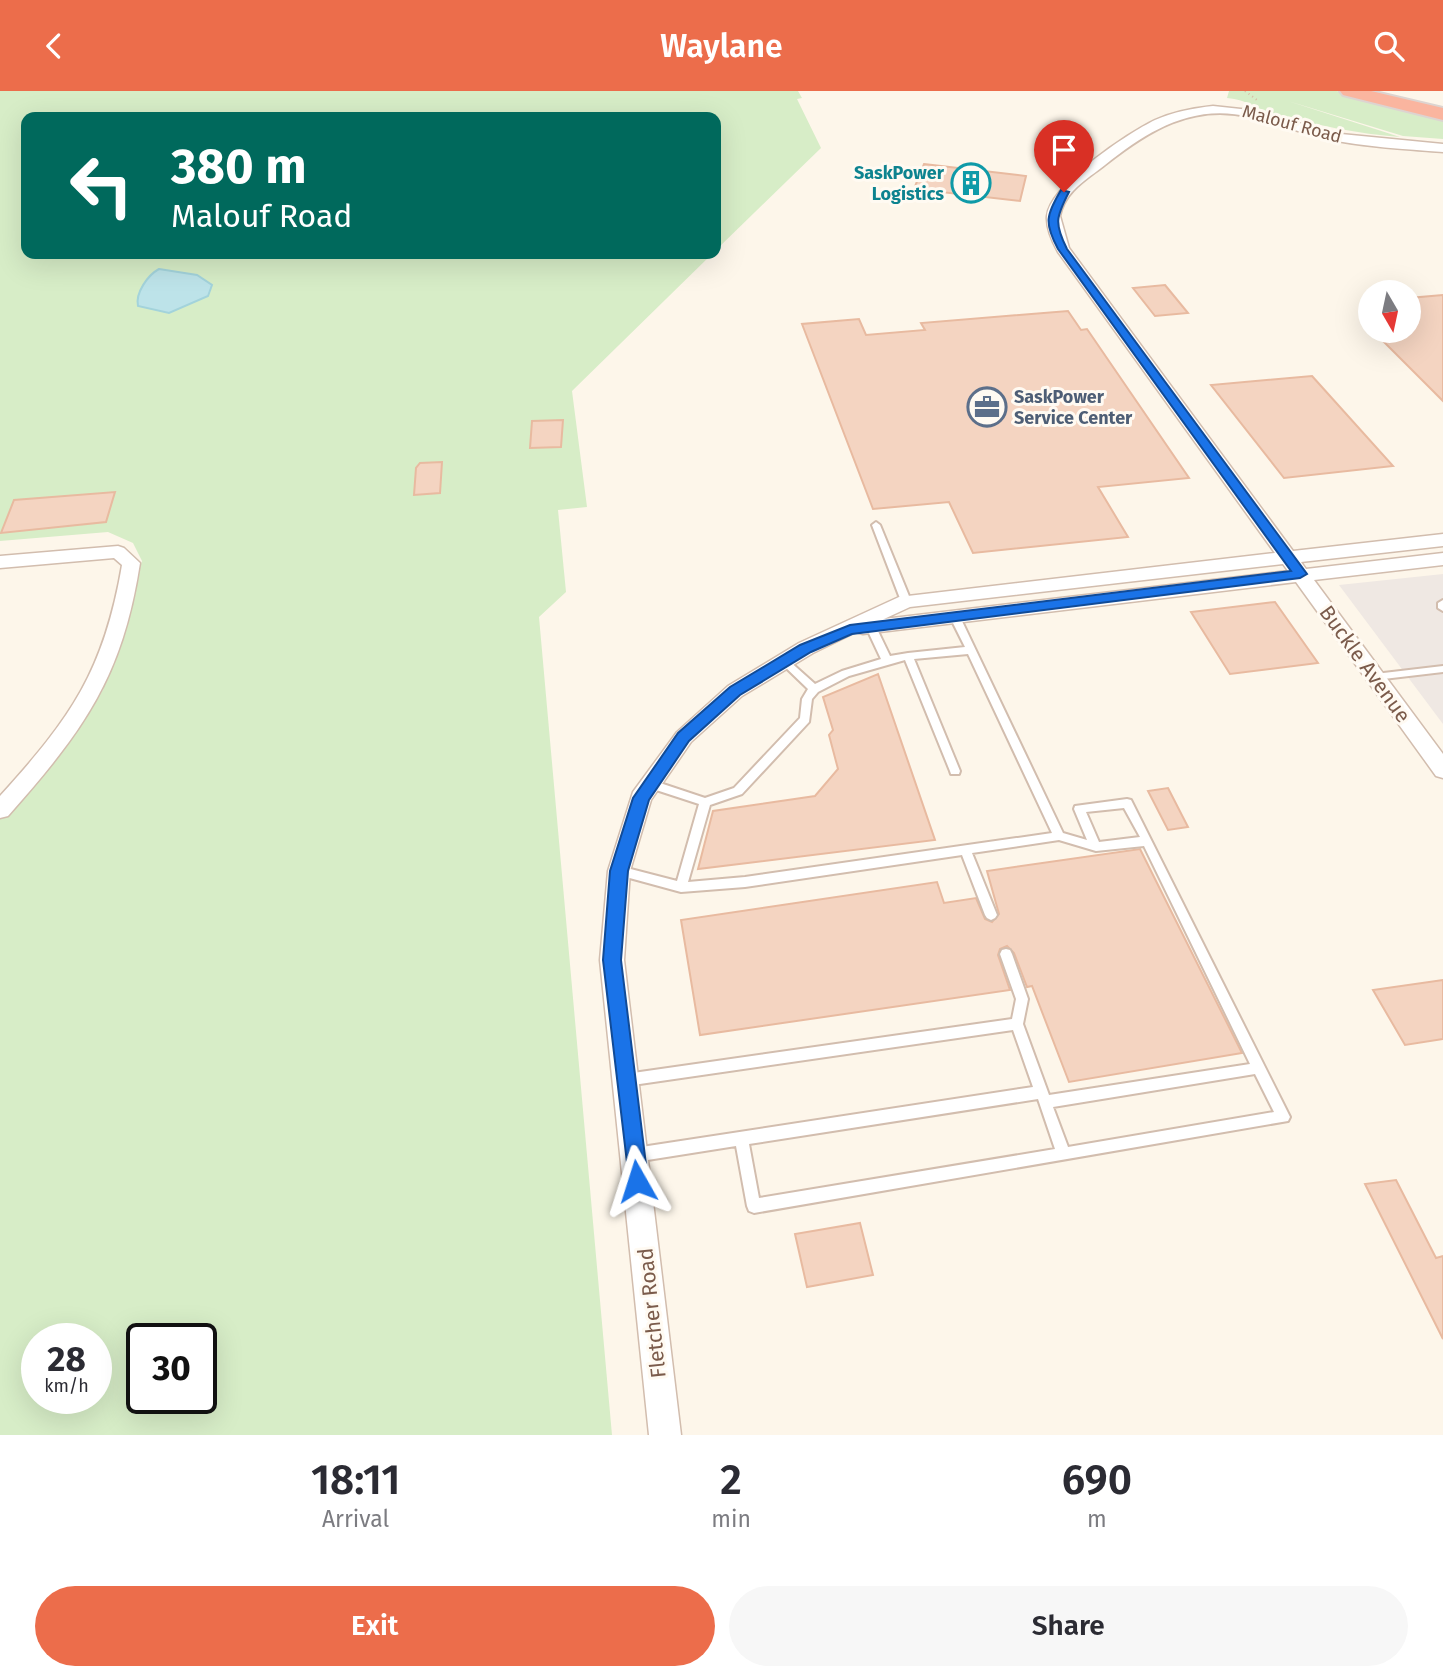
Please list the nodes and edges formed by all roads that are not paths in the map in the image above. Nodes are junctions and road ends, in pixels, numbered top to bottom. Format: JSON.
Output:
{"nodes":[{"id":1,"x":1350,"y":91,"type":"edge"},
{"id":2,"x":1392,"y":91,"type":"edge"},
{"id":3,"x":1443,"y":105,"type":"edge"},
{"id":4,"x":1443,"y":114,"type":"edge"},
{"id":5,"x":1443,"y":148,"type":"edge"},
{"id":6,"x":877,"y":524,"type":"dead end"},
{"id":7,"x":1443,"y":540,"type":"edge"},
{"id":8,"x":1288,"y":557,"type":"junction"},
{"id":9,"x":1443,"y":559,"type":"edge"},
{"id":10,"x":0,"y":562,"type":"edge"},
{"id":11,"x":1300,"y":574,"type":"junction"},
{"id":12,"x":906,"y":601,"type":"junction"},
{"id":13,"x":955,"y":617,"type":"junction"},
{"id":14,"x":860,"y":628,"type":"junction"},
{"id":15,"x":971,"y":650,"type":"junction"},
{"id":16,"x":908,"y":656,"type":"junction"},
{"id":17,"x":886,"y":659,"type":"junction"},
{"id":18,"x":784,"y":661,"type":"junction"},
{"id":19,"x":1443,"y":669,"type":"edge"},
{"id":20,"x":1375,"y":677,"type":"junction"},
{"id":21,"x":814,"y":689,"type":"junction"},
{"id":22,"x":1443,"y":770,"type":"edge"},
{"id":23,"x":955,"y":771,"type":"dead end"},
{"id":24,"x":651,"y":784,"type":"junction"},
{"id":25,"x":705,"y":802,"type":"junction"},
{"id":26,"x":0,"y":810,"type":"edge"},
{"id":27,"x":1059,"y":836,"type":"junction"},
{"id":28,"x":1147,"y":841,"type":"junction"},
{"id":29,"x":1097,"y":847,"type":"junction"},
{"id":30,"x":966,"y":851,"type":"junction"},
{"id":31,"x":619,"y":871,"type":"junction"},
{"id":32,"x":681,"y":887,"type":"junction"},
{"id":33,"x":991,"y":915,"type":"dead end"},
{"id":34,"x":1006,"y":954,"type":"dead end"},
{"id":35,"x":1017,"y":1024,"type":"junction"},
{"id":36,"x":1259,"y":1068,"type":"junction"},
{"id":37,"x":626,"y":1080,"type":"junction"},
{"id":38,"x":1043,"y":1097,"type":"junction"},
{"id":39,"x":741,"y":1139,"type":"junction"},
{"id":40,"x":1064,"y":1154,"type":"junction"},
{"id":41,"x":634,"y":1156,"type":"junction"},
{"id":42,"x":665,"y":1435,"type":"edge"}],
"edges":[{"from":1,"to":4,"type":"highway"},
{"from":2,"to":3,"type":"highway"},
{"from":5,"to":8,"type":"street","name":"Malouf Road"},
{"from":6,"to":12,"type":"lane"},
{"from":7,"to":8,"type":"street","name":"Fletcher Road"},
{"from":8,"to":11,"type":"street","name":"Buckle Avenue"},
{"from":8,"to":12,"type":"street","name":"Fletcher Road"},
{"from":9,"to":11,"type":"street","name":"Fletcher Road"},
{"from":10,"to":26,"type":"street"},
{"from":11,"to":13,"type":"street","name":"Fletcher Road"},
{"from":11,"to":20,"type":"street","name":"Buckle Avenue"},
{"from":12,"to":14,"type":"street","name":"Fletcher Road"},
{"from":13,"to":14,"type":"street","name":"Fletcher Road"},
{"from":13,"to":15,"type":"lane"},
{"from":14,"to":17,"type":"lane"},
{"from":14,"to":18,"type":"street","name":"Fletcher Road"},
{"from":15,"to":16,"type":"lane"},
{"from":15,"to":27,"type":"lane"},
{"from":16,"to":17,"type":"lane"},
{"from":16,"to":23,"type":"lane"},
{"from":17,"to":21,"type":"lane"},
{"from":18,"to":21,"type":"lane"},
{"from":18,"to":24,"type":"street","name":"Fletcher Road"},
{"from":19,"to":20,"type":"lane"},
{"from":20,"to":22,"type":"street","name":"Buckle Avenue"},
{"from":21,"to":25,"type":"lane"},
{"from":24,"to":25,"type":"lane"},
{"from":24,"to":31,"type":"street","name":"Fletcher Road"},
{"from":25,"to":32,"type":"lane"},
{"from":27,"to":29,"type":"lane"},
{"from":27,"to":30,"type":"lane"},
{"from":28,"to":29,"type":"lane"},
{"from":28,"to":29,"type":"lane"},
{"from":28,"to":36,"type":"lane"},
{"from":30,"to":32,"type":"lane"},
{"from":30,"to":33,"type":"lane"},
{"from":31,"to":32,"type":"lane"},
{"from":31,"to":37,"type":"street","name":"Fletcher Road"},
{"from":34,"to":35,"type":"lane"},
{"from":35,"to":37,"type":"lane"},
{"from":35,"to":38,"type":"lane"},
{"from":36,"to":38,"type":"lane"},
{"from":36,"to":40,"type":"lane"},
{"from":37,"to":41,"type":"street","name":"Fletcher Road"},
{"from":38,"to":39,"type":"lane"},
{"from":38,"to":40,"type":"lane"},
{"from":39,"to":40,"type":"lane"},
{"from":39,"to":41,"type":"lane"},
{"from":41,"to":42,"type":"street","name":"Fletcher Road"}]}
